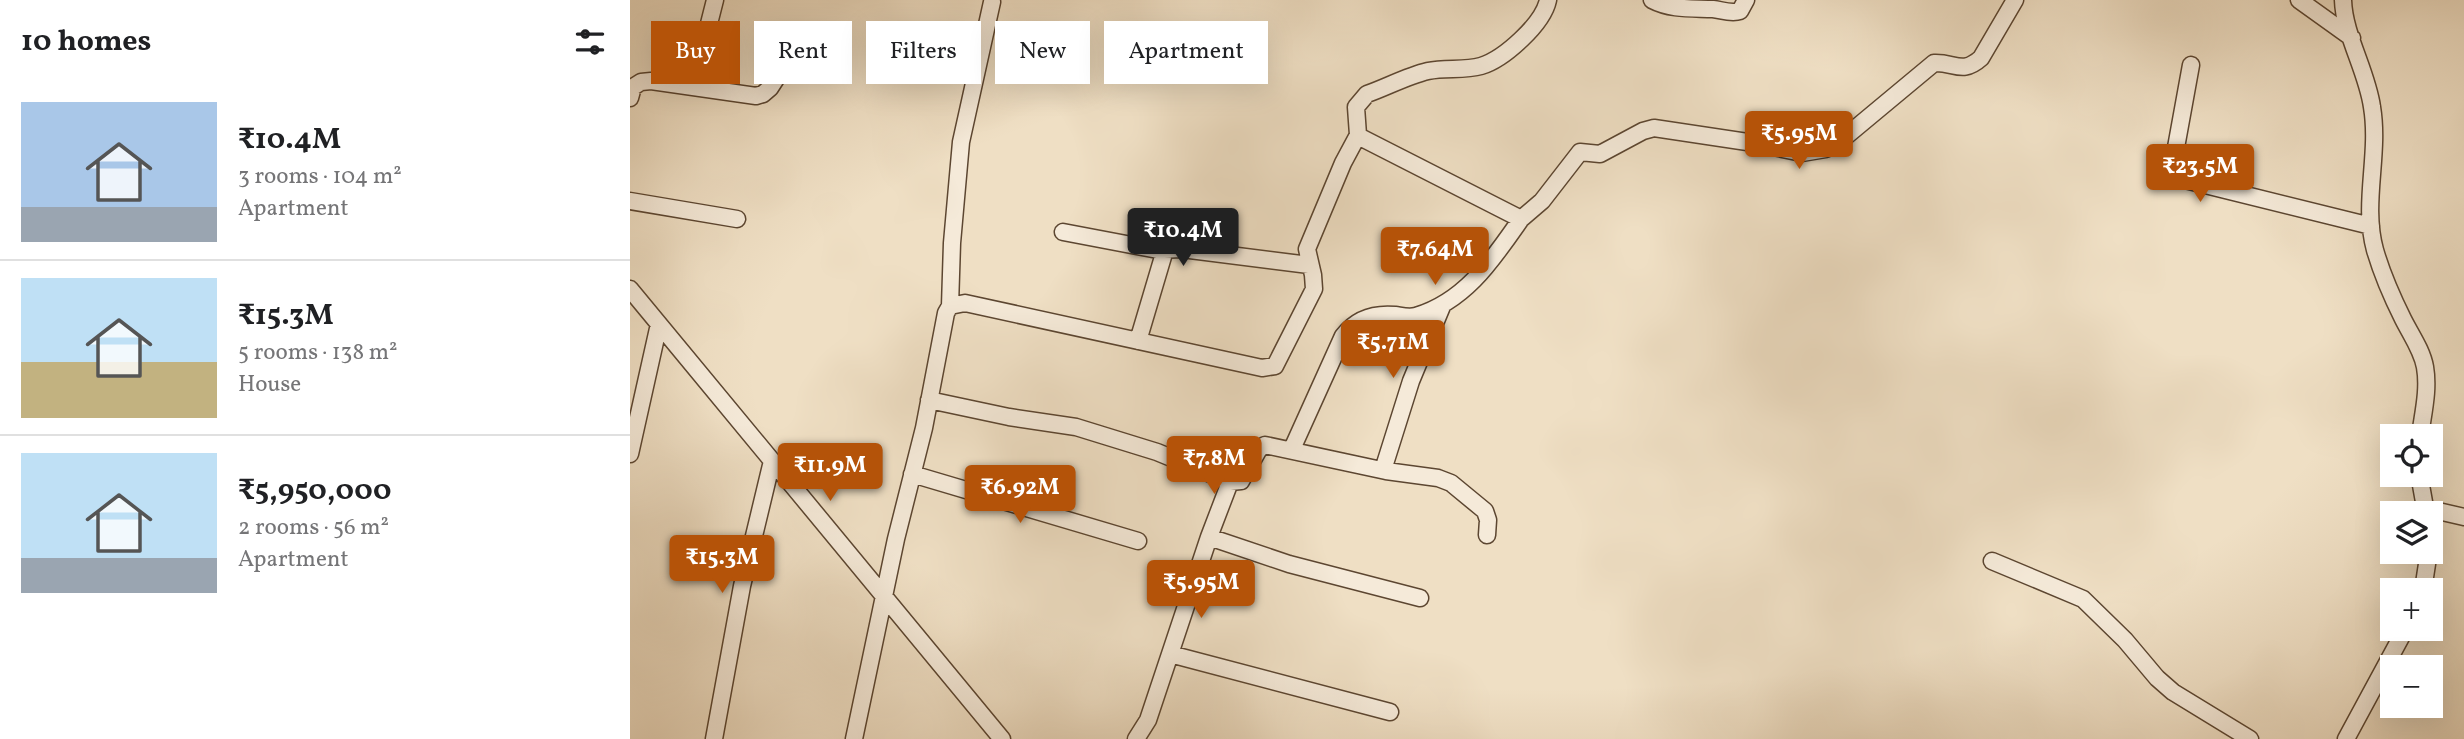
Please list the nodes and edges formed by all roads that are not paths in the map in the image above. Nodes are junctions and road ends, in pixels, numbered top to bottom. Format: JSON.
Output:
{"nodes":[{"id":1,"x":715,"y":0,"type":"edge"},
{"id":2,"x":1548,"y":0,"type":"edge"},
{"id":3,"x":1652,"y":0,"type":"edge"},
{"id":4,"x":1746,"y":0,"type":"edge"},
{"id":5,"x":2015,"y":0,"type":"edge"},
{"id":6,"x":2299,"y":0,"type":"edge"},
{"id":7,"x":2343,"y":0,"type":"edge"},
{"id":8,"x":992,"y":2,"type":"dead end"},
{"id":9,"x":2352,"y":38,"type":"junction"},
{"id":10,"x":2191,"y":65,"type":"dead end"},
{"id":11,"x":772,"y":84,"type":"edge"},
{"id":12,"x":693,"y":87,"type":"junction"},
{"id":13,"x":630,"y":98,"type":"edge"},
{"id":14,"x":1358,"y":136,"type":"junction"},
{"id":15,"x":630,"y":201,"type":"edge"},
{"id":16,"x":737,"y":219,"type":"dead end"},
{"id":17,"x":1521,"y":219,"type":"junction"},
{"id":18,"x":2371,"y":226,"type":"junction"},
{"id":19,"x":1063,"y":232,"type":"dead end"},
{"id":20,"x":1165,"y":250,"type":"junction"},
{"id":21,"x":1309,"y":265,"type":"junction"},
{"id":22,"x":630,"y":289,"type":"edge"},
{"id":23,"x":1443,"y":304,"type":"junction"},
{"id":24,"x":950,"y":306,"type":"junction"},
{"id":25,"x":659,"y":324,"type":"junction"},
{"id":26,"x":1138,"y":341,"type":"junction"},
{"id":27,"x":929,"y":400,"type":"junction"},
{"id":28,"x":2422,"y":424,"type":"edge"},
{"id":29,"x":1293,"y":449,"type":"junction"},
{"id":30,"x":630,"y":454,"type":"edge"},
{"id":31,"x":772,"y":461,"type":"junction"},
{"id":32,"x":1383,"y":470,"type":"junction"},
{"id":33,"x":912,"y":474,"type":"junction"},
{"id":34,"x":1230,"y":482,"type":"junction"},
{"id":35,"x":2443,"y":513,"type":"edge"},
{"id":36,"x":2464,"y":517,"type":"edge"},
{"id":37,"x":1487,"y":536,"type":"dead end"},
{"id":38,"x":1209,"y":537,"type":"junction"},
{"id":39,"x":1138,"y":541,"type":"dead end"},
{"id":40,"x":1992,"y":561,"type":"dead end"},
{"id":41,"x":883,"y":596,"type":"junction"},
{"id":42,"x":1420,"y":598,"type":"dead end"},
{"id":43,"x":2399,"y":641,"type":"edge"},
{"id":44,"x":1170,"y":654,"type":"junction"},
{"id":45,"x":1390,"y":712,"type":"dead end"},
{"id":46,"x":996,"y":736,"type":"edge"},
{"id":47,"x":713,"y":739,"type":"edge"},
{"id":48,"x":854,"y":739,"type":"edge"},
{"id":49,"x":1136,"y":739,"type":"edge"},
{"id":50,"x":2250,"y":739,"type":"edge"},
{"id":51,"x":2346,"y":739,"type":"edge"}],
"edges":[{"from":1,"to":12,"type":"street"},
{"from":2,"to":14,"type":"street"},
{"from":3,"to":4,"type":"street"},
{"from":5,"to":17,"type":"street"},
{"from":6,"to":9,"type":"street"},
{"from":7,"to":9,"type":"street"},
{"from":8,"to":24,"type":"street"},
{"from":9,"to":18,"type":"street"},
{"from":10,"to":18,"type":"street"},
{"from":11,"to":12,"type":"street"},
{"from":12,"to":13,"type":"street"},
{"from":14,"to":17,"type":"street"},
{"from":14,"to":21,"type":"street"},
{"from":15,"to":16,"type":"street"},
{"from":17,"to":23,"type":"street"},
{"from":18,"to":28,"type":"street"},
{"from":19,"to":20,"type":"street"},
{"from":20,"to":21,"type":"street"},
{"from":20,"to":26,"type":"street"},
{"from":21,"to":26,"type":"street"},
{"from":22,"to":25,"type":"street"},
{"from":23,"to":29,"type":"street"},
{"from":23,"to":32,"type":"street"},
{"from":24,"to":26,"type":"street"},
{"from":24,"to":27,"type":"street"},
{"from":25,"to":30,"type":"street"},
{"from":25,"to":31,"type":"street"},
{"from":27,"to":33,"type":"street"},
{"from":27,"to":34,"type":"street"},
{"from":29,"to":32,"type":"street"},
{"from":29,"to":34,"type":"street"},
{"from":31,"to":41,"type":"street"},
{"from":31,"to":47,"type":"street"},
{"from":32,"to":37,"type":"street"},
{"from":33,"to":39,"type":"street"},
{"from":33,"to":41,"type":"street"},
{"from":34,"to":38,"type":"street"},
{"from":35,"to":36,"type":"street"},
{"from":38,"to":42,"type":"street"},
{"from":38,"to":44,"type":"street"},
{"from":40,"to":50,"type":"street"},
{"from":41,"to":46,"type":"street"},
{"from":41,"to":48,"type":"street"},
{"from":43,"to":51,"type":"street"},
{"from":44,"to":45,"type":"street"},
{"from":44,"to":49,"type":"street"}]}
